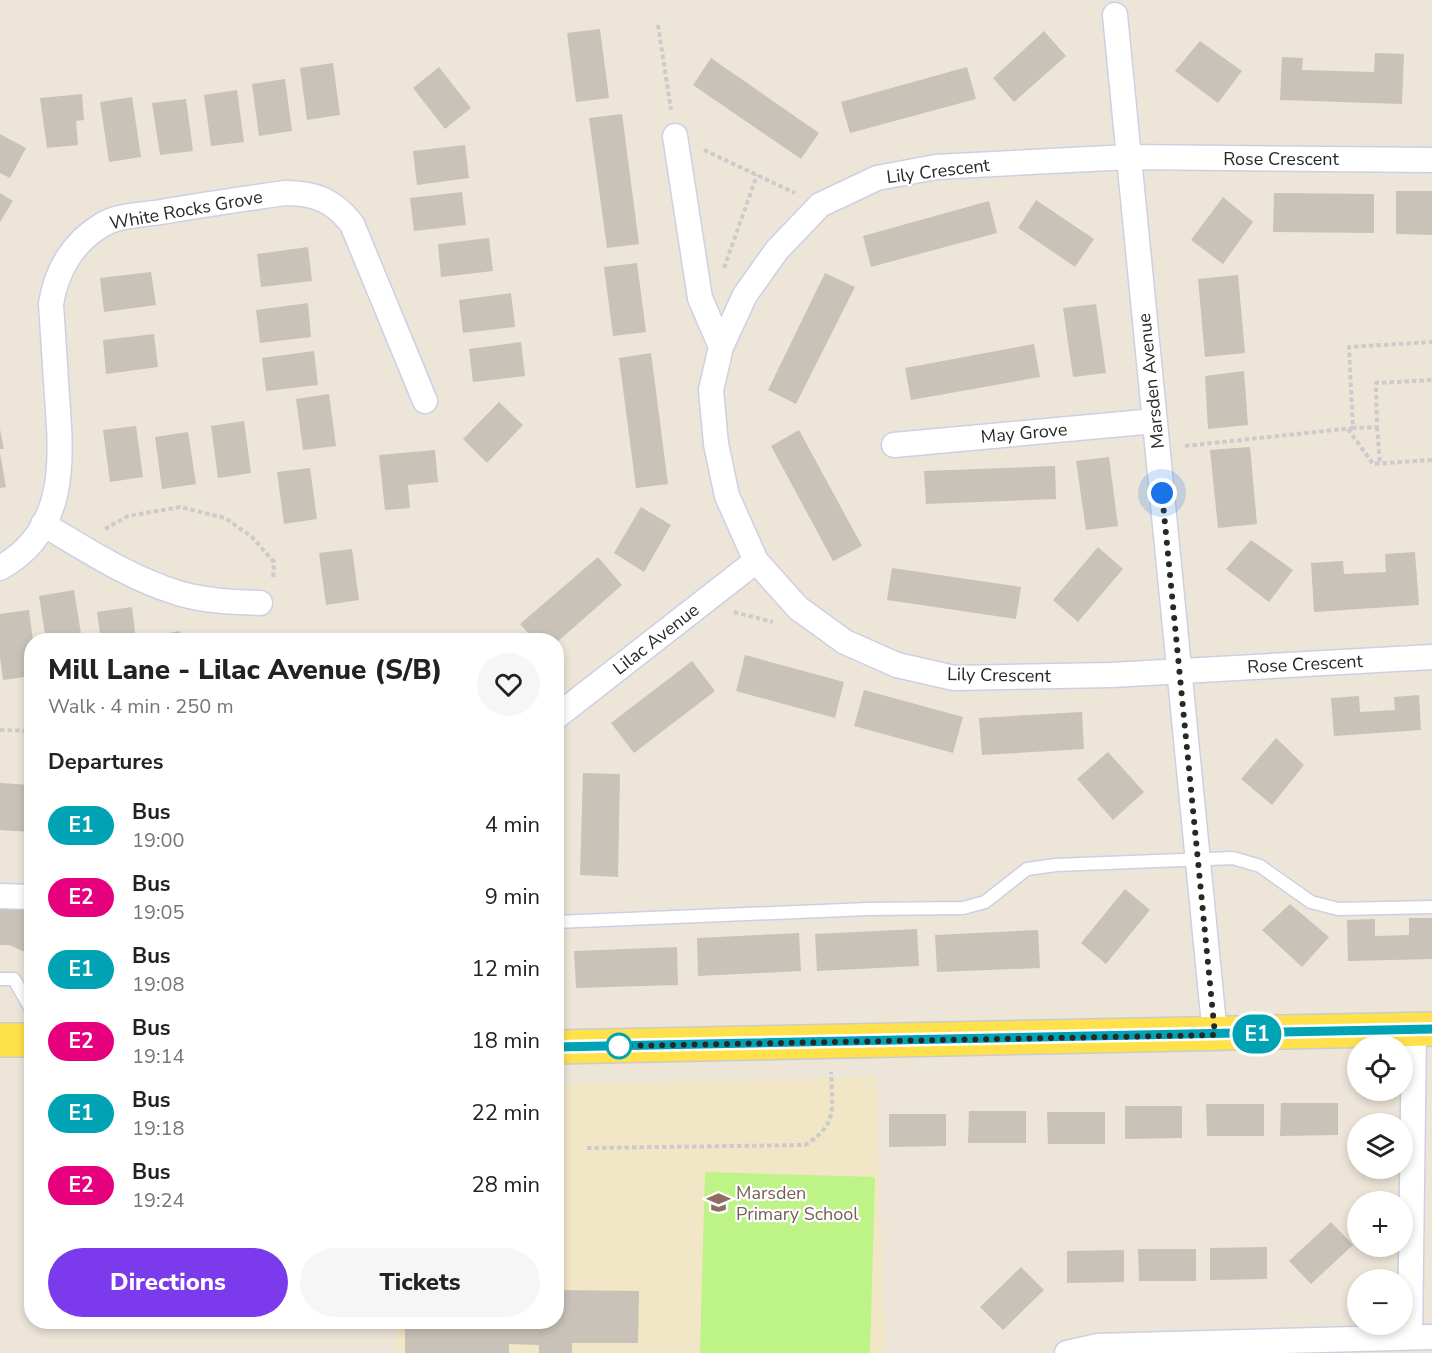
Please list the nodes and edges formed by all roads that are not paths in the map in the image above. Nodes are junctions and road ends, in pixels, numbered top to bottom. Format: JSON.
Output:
{"nodes":[{"id":1,"x":1114,"y":7,"type":"edge"},
{"id":2,"x":675,"y":136,"type":"road end"},
{"id":3,"x":1129,"y":157,"type":"junction"},
{"id":4,"x":1432,"y":160,"type":"edge"},
{"id":5,"x":721,"y":347,"type":"junction"},
{"id":6,"x":425,"y":400,"type":"dead end"},
{"id":7,"x":1155,"y":421,"type":"junction"},
{"id":8,"x":894,"y":445,"type":"dead end"},
{"id":9,"x":43,"y":524,"type":"junction"},
{"id":10,"x":756,"y":561,"type":"junction"},
{"id":11,"x":0,"y":568,"type":"edge"},
{"id":12,"x":260,"y":603,"type":"road end"},
{"id":13,"x":1432,"y":657,"type":"edge"},
{"id":14,"x":1179,"y":670,"type":"junction"},
{"id":15,"x":564,"y":711,"type":"edge"},
{"id":16,"x":1197,"y":860,"type":"junction"},
{"id":17,"x":0,"y":896,"type":"edge"},
{"id":18,"x":24,"y":897,"type":"edge"},
{"id":19,"x":1432,"y":907,"type":"edge"},
{"id":20,"x":564,"y":922,"type":"edge"},
{"id":21,"x":0,"y":979,"type":"edge"},
{"id":22,"x":24,"y":997,"type":"edge"},
{"id":23,"x":1423,"y":1029,"type":"edge"},
{"id":24,"x":1215,"y":1035,"type":"junction"},
{"id":25,"x":0,"y":1040,"type":"edge"},
{"id":26,"x":24,"y":1040,"type":"edge"},
{"id":27,"x":564,"y":1047,"type":"edge"},
{"id":28,"x":1421,"y":1337,"type":"edge"},
{"id":29,"x":1067,"y":1353,"type":"edge"}],
"edges":[{"from":1,"to":3,"type":"street","name":"Marsden Avenue"},
{"from":2,"to":5,"type":"street"},
{"from":3,"to":4,"type":"street","name":"Rose Crescent"},
{"from":3,"to":5,"type":"street","name":"Lily Crescent"},
{"from":3,"to":7,"type":"street","name":"Marsden Avenue"},
{"from":5,"to":10,"type":"street","name":"Lily Crescent"},
{"from":6,"to":9,"type":"street","name":"White Rocks Grove"},
{"from":7,"to":8,"type":"street","name":"May Grove"},
{"from":7,"to":14,"type":"street","name":"Marsden Avenue"},
{"from":9,"to":11,"type":"street","name":"White Rocks Grove"},
{"from":9,"to":12,"type":"street"},
{"from":10,"to":14,"type":"street","name":"Lily Crescent"},
{"from":10,"to":15,"type":"street","name":"Lilac Avenue"},
{"from":13,"to":14,"type":"street","name":"Rose Crescent"},
{"from":14,"to":16,"type":"street","name":"Marsden Avenue"},
{"from":16,"to":19,"type":"lane"},
{"from":16,"to":20,"type":"lane"},
{"from":16,"to":24,"type":"street","name":"Marsden Avenue"},
{"from":17,"to":18,"type":"street"},
{"from":21,"to":22,"type":"lane"},
{"from":23,"to":24,"type":"main road"},
{"from":23,"to":28,"type":"street"},
{"from":24,"to":27,"type":"main road"},
{"from":25,"to":26,"type":"main road"},
{"from":28,"to":29,"type":"street"}]}
